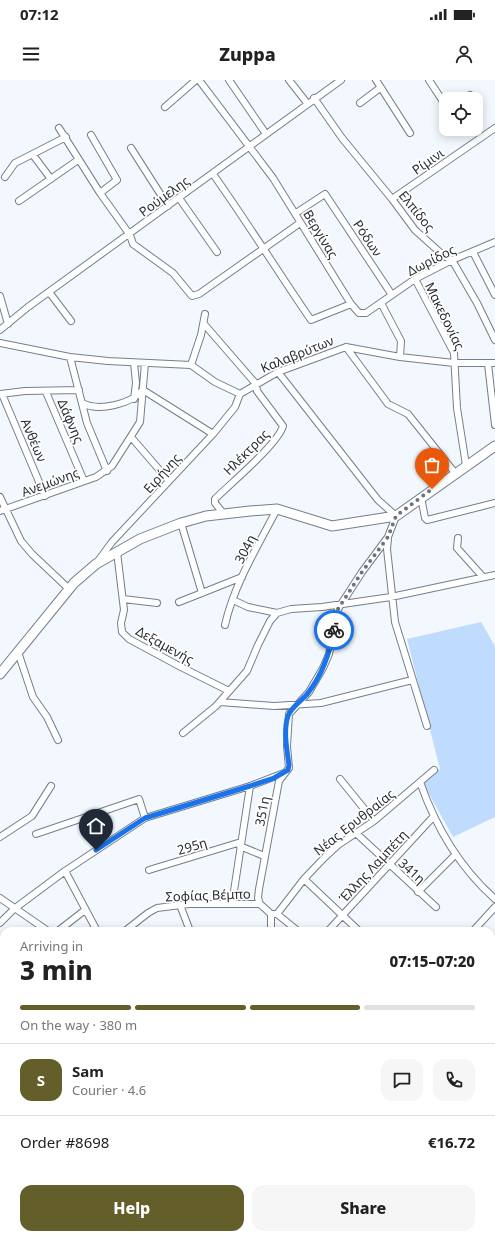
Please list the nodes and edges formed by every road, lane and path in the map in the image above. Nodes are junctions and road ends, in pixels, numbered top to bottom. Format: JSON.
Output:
{"nodes":[{"id":1,"x":196,"y":80,"type":"edge"},
{"id":2,"x":200,"y":80,"type":"edge"},
{"id":3,"x":229,"y":80,"type":"edge"},
{"id":4,"x":289,"y":80,"type":"edge"},
{"id":5,"x":341,"y":80,"type":"edge"},
{"id":6,"x":376,"y":80,"type":"edge"},
{"id":7,"x":429,"y":80,"type":"edge"},
{"id":8,"x":380,"y":88,"type":"junction"},
{"id":9,"x":439,"y":95,"type":"edge"},
{"id":10,"x":314,"y":98,"type":"junction"},
{"id":11,"x":307,"y":103,"type":"junction"},
{"id":12,"x":360,"y":103,"type":"dead end"},
{"id":13,"x":165,"y":107,"type":"dead end"},
{"id":14,"x":59,"y":128,"type":"dead end"},
{"id":15,"x":495,"y":128,"type":"edge"},
{"id":16,"x":410,"y":133,"type":"dead end"},
{"id":17,"x":266,"y":134,"type":"junction"},
{"id":18,"x":91,"y":135,"type":"dead end"},
{"id":19,"x":66,"y":137,"type":"junction"},
{"id":20,"x":250,"y":146,"type":"junction"},
{"id":21,"x":132,"y":148,"type":"dead end"},
{"id":22,"x":33,"y":155,"type":"junction"},
{"id":23,"x":78,"y":160,"type":"junction"},
{"id":24,"x":213,"y":174,"type":"junction"},
{"id":25,"x":5,"y":177,"type":"dead end"},
{"id":26,"x":51,"y":179,"type":"junction"},
{"id":27,"x":100,"y":193,"type":"junction"},
{"id":28,"x":179,"y":198,"type":"junction"},
{"id":29,"x":392,"y":199,"type":"junction"},
{"id":30,"x":19,"y":201,"type":"dead end"},
{"id":31,"x":168,"y":206,"type":"junction"},
{"id":32,"x":296,"y":213,"type":"junction"},
{"id":33,"x":300,"y":223,"type":"junction"},
{"id":34,"x":130,"y":235,"type":"junction"},
{"id":35,"x":495,"y":242,"type":"edge"},
{"id":36,"x":263,"y":249,"type":"junction"},
{"id":37,"x":217,"y":252,"type":"dead end"},
{"id":38,"x":473,"y":252,"type":"junction"},
{"id":39,"x":452,"y":260,"type":"junction"},
{"id":40,"x":414,"y":279,"type":"junction"},
{"id":41,"x":49,"y":292,"type":"junction"},
{"id":42,"x":392,"y":295,"type":"junction"},
{"id":43,"x":495,"y":295,"type":"edge"},
{"id":44,"x":0,"y":296,"type":"edge"},
{"id":45,"x":381,"y":303,"type":"junction"},
{"id":46,"x":351,"y":304,"type":"junction"},
{"id":47,"x":205,"y":314,"type":"dead end"},
{"id":48,"x":71,"y":320,"type":"dead end"},
{"id":49,"x":8,"y":324,"type":"junction"},
{"id":50,"x":204,"y":324,"type":"junction"},
{"id":51,"x":0,"y":330,"type":"edge"},
{"id":52,"x":495,"y":340,"type":"edge"},
{"id":53,"x":0,"y":343,"type":"edge"},
{"id":54,"x":346,"y":347,"type":"junction"},
{"id":55,"x":70,"y":357,"type":"junction"},
{"id":56,"x":400,"y":357,"type":"junction"},
{"id":57,"x":134,"y":363,"type":"junction"},
{"id":58,"x":145,"y":363,"type":"junction"},
{"id":59,"x":454,"y":363,"type":"junction"},
{"id":60,"x":495,"y":363,"type":"edge"},
{"id":61,"x":488,"y":364,"type":"junction"},
{"id":62,"x":191,"y":365,"type":"junction"},
{"id":63,"x":278,"y":372,"type":"junction"},
{"id":64,"x":256,"y":384,"type":"junction"},
{"id":65,"x":79,"y":390,"type":"junction"},
{"id":66,"x":143,"y":390,"type":"junction"},
{"id":67,"x":46,"y":392,"type":"junction"},
{"id":68,"x":1,"y":394,"type":"edge"},
{"id":69,"x":240,"y":394,"type":"junction"},
{"id":70,"x":134,"y":399,"type":"junction"},
{"id":71,"x":82,"y":403,"type":"junction"},
{"id":72,"x":495,"y":425,"type":"edge"},
{"id":73,"x":213,"y":434,"type":"junction"},
{"id":74,"x":131,"y":437,"type":"junction"},
{"id":75,"x":495,"y":446,"type":"edge"},
{"id":76,"x":466,"y":465,"type":"junction"},
{"id":77,"x":106,"y":471,"type":"junction"},
{"id":78,"x":456,"y":473,"type":"junction"},
{"id":79,"x":84,"y":481,"type":"junction"},
{"id":80,"x":169,"y":481,"type":"junction"},
{"id":81,"x":45,"y":496,"type":"junction"},
{"id":82,"x":0,"y":497,"type":"edge"},
{"id":83,"x":421,"y":498,"type":"junction"},
{"id":84,"x":495,"y":503,"type":"edge"},
{"id":85,"x":277,"y":509,"type":"junction"},
{"id":86,"x":3,"y":510,"type":"edge"},
{"id":87,"x":223,"y":513,"type":"junction"},
{"id":88,"x":396,"y":516,"type":"junction"},
{"id":89,"x":180,"y":523,"type":"junction"},
{"id":90,"x":388,"y":537,"type":"junction"},
{"id":91,"x":458,"y":538,"type":"dead end"},
{"id":92,"x":117,"y":552,"type":"junction"},
{"id":93,"x":96,"y":564,"type":"junction"},
{"id":94,"x":495,"y":575,"type":"edge"},
{"id":95,"x":242,"y":577,"type":"junction"},
{"id":96,"x":483,"y":577,"type":"junction"},
{"id":97,"x":68,"y":588,"type":"junction"},
{"id":98,"x":202,"y":593,"type":"junction"},
{"id":99,"x":391,"y":597,"type":"junction"},
{"id":100,"x":123,"y":599,"type":"junction"},
{"id":101,"x":233,"y":600,"type":"junction"},
{"id":102,"x":179,"y":602,"type":"dead end"},
{"id":103,"x":157,"y":603,"type":"dead end"},
{"id":104,"x":341,"y":604,"type":"junction"},
{"id":105,"x":277,"y":613,"type":"junction"},
{"id":106,"x":225,"y":625,"type":"dead end"},
{"id":107,"x":18,"y":652,"type":"junction"},
{"id":108,"x":1,"y":670,"type":"edge"},
{"id":109,"x":412,"y":680,"type":"junction"},
{"id":110,"x":229,"y":691,"type":"junction"},
{"id":111,"x":220,"y":702,"type":"junction"},
{"id":112,"x":296,"y":706,"type":"junction"},
{"id":113,"x":427,"y":726,"type":"dead end"},
{"id":114,"x":183,"y":733,"type":"dead end"},
{"id":115,"x":58,"y":740,"type":"dead end"},
{"id":116,"x":434,"y":770,"type":"dead end"},
{"id":117,"x":284,"y":772,"type":"junction"},
{"id":118,"x":340,"y":780,"type":"dead end"},
{"id":119,"x":420,"y":782,"type":"junction"},
{"id":120,"x":52,"y":786,"type":"dead end"},
{"id":121,"x":250,"y":786,"type":"junction"},
{"id":122,"x":434,"y":816,"type":"junction"},
{"id":123,"x":145,"y":818,"type":"junction"},
{"id":124,"x":374,"y":822,"type":"junction"},
{"id":125,"x":36,"y":834,"type":"dead end"},
{"id":126,"x":357,"y":834,"type":"junction"},
{"id":127,"x":0,"y":837,"type":"edge"},
{"id":128,"x":241,"y":844,"type":"junction"},
{"id":129,"x":264,"y":856,"type":"junction"},
{"id":130,"x":455,"y":856,"type":"junction"},
{"id":131,"x":388,"y":865,"type":"junction"},
{"id":132,"x":149,"y":870,"type":"dead end"},
{"id":133,"x":65,"y":871,"type":"junction"},
{"id":134,"x":304,"y":879,"type":"junction"},
{"id":135,"x":418,"y":892,"type":"junction"},
{"id":136,"x":0,"y":898,"type":"edge"},
{"id":137,"x":495,"y":899,"type":"edge"},
{"id":138,"x":232,"y":904,"type":"junction"},
{"id":139,"x":260,"y":904,"type":"junction"},
{"id":140,"x":180,"y":905,"type":"junction"},
{"id":141,"x":436,"y":907,"type":"dead end"},
{"id":142,"x":495,"y":907,"type":"edge"},
{"id":143,"x":14,"y":909,"type":"junction"},
{"id":144,"x":85,"y":910,"type":"junction"},
{"id":145,"x":274,"y":914,"type":"junction"},
{"id":146,"x":342,"y":916,"type":"junction"},
{"id":147,"x":0,"y":923,"type":"edge"},
{"id":148,"x":43,"y":927,"type":"edge"},
{"id":149,"x":63,"y":927,"type":"edge"},
{"id":150,"x":95,"y":927,"type":"edge"},
{"id":151,"x":130,"y":927,"type":"edge"},
{"id":152,"x":188,"y":927,"type":"edge"},
{"id":153,"x":272,"y":927,"type":"edge"},
{"id":154,"x":292,"y":927,"type":"edge"},
{"id":155,"x":332,"y":927,"type":"edge"},
{"id":156,"x":354,"y":927,"type":"edge"},
{"id":157,"x":478,"y":927,"type":"edge"}],
"edges":[{"from":1,"to":13,"type":"street"},
{"from":2,"to":20,"type":"street","name":"Βεργίνας"},
{"from":3,"to":17,"type":"street"},
{"from":4,"to":11,"type":"street"},
{"from":5,"to":10,"type":"street","name":"Ρούμελης"},
{"from":6,"to":8,"type":"street"},
{"from":7,"to":9,"type":"street"},
{"from":8,"to":12,"type":"street"},
{"from":8,"to":16,"type":"street"},
{"from":10,"to":11,"type":"street","name":"Ρούμελης"},
{"from":10,"to":29,"type":"street","name":"Ελπίδος"},
{"from":11,"to":17,"type":"street","name":"Ρούμελης"},
{"from":14,"to":19,"type":"street"},
{"from":15,"to":29,"type":"street","name":"Ρίμινι"},
{"from":17,"to":20,"type":"street","name":"Ρούμελης"},
{"from":18,"to":27,"type":"street"},
{"from":19,"to":22,"type":"street"},
{"from":19,"to":23,"type":"street"},
{"from":20,"to":24,"type":"street","name":"Ρούμελης"},
{"from":20,"to":32,"type":"street","name":"Βεργίνας"},
{"from":21,"to":31,"type":"street"},
{"from":22,"to":25,"type":"street"},
{"from":22,"to":26,"type":"street"},
{"from":23,"to":26,"type":"street"},
{"from":23,"to":27,"type":"street"},
{"from":24,"to":28,"type":"street","name":"Ρούμελης"},
{"from":24,"to":36,"type":"street"},
{"from":26,"to":30,"type":"street"},
{"from":27,"to":34,"type":"street"},
{"from":28,"to":31,"type":"street","name":"Ρούμελης"},
{"from":28,"to":37,"type":"street"},
{"from":29,"to":39,"type":"street","name":"Ελπίδος"},
{"from":31,"to":34,"type":"street","name":"Ρούμελης"},
{"from":32,"to":33,"type":"street","name":"Βεργίνας"},
{"from":32,"to":42,"type":"street","name":"Ρόδων"},
{"from":33,"to":36,"type":"street"},
{"from":33,"to":46,"type":"street","name":"Βεργίνας"},
{"from":34,"to":36,"type":"street"},
{"from":34,"to":41,"type":"street","name":"Ρούμελης"},
{"from":35,"to":38,"type":"street","name":"Δωρίδος"},
{"from":36,"to":46,"type":"street"},
{"from":38,"to":39,"type":"street","name":"Δωρίδος"},
{"from":38,"to":43,"type":"street"},
{"from":39,"to":40,"type":"street","name":"Δωρίδος"},
{"from":39,"to":52,"type":"street","name":"Ελπίδος"},
{"from":40,"to":42,"type":"street","name":"Δωρίδος"},
{"from":40,"to":59,"type":"street","name":"Μακεδονίας"},
{"from":41,"to":48,"type":"street"},
{"from":41,"to":49,"type":"street","name":"Ρούμελης"},
{"from":42,"to":45,"type":"street","name":"Δωρίδος"},
{"from":44,"to":49,"type":"street"},
{"from":45,"to":46,"type":"street"},
{"from":45,"to":56,"type":"street"},
{"from":47,"to":50,"type":"street"},
{"from":49,"to":51,"type":"street","name":"Ρούμελης"},
{"from":50,"to":62,"type":"street"},
{"from":50,"to":64,"type":"street"},
{"from":53,"to":55,"type":"street"},
{"from":54,"to":56,"type":"street","name":"Καλαβρύτων"},
{"from":54,"to":63,"type":"street","name":"Καλαβρύτων"},
{"from":54,"to":78,"type":"street"},
{"from":55,"to":57,"type":"street"},
{"from":55,"to":65,"type":"street"},
{"from":56,"to":59,"type":"street","name":"Καλαβρύτων"},
{"from":57,"to":58,"type":"street"},
{"from":57,"to":70,"type":"street"},
{"from":58,"to":62,"type":"street"},
{"from":58,"to":66,"type":"street"},
{"from":59,"to":61,"type":"street","name":"Καλαβρύτων"},
{"from":59,"to":76,"type":"street","name":"Μακεδονίας"},
{"from":60,"to":61,"type":"street","name":"Καλαβρύτων"},
{"from":61,"to":72,"type":"street"},
{"from":62,"to":69,"type":"street"},
{"from":63,"to":64,"type":"street","name":"Καλαβρύτων"},
{"from":63,"to":88,"type":"street"},
{"from":64,"to":69,"type":"street","name":"Καλαβρύτων"},
{"from":64,"to":87,"type":"street","name":"Ηλέκτρας"},
{"from":65,"to":67,"type":"street"},
{"from":65,"to":71,"type":"street"},
{"from":66,"to":70,"type":"street"},
{"from":66,"to":73,"type":"street"},
{"from":66,"to":74,"type":"street"},
{"from":67,"to":68,"type":"street"},
{"from":67,"to":79,"type":"street","name":"Δάφνης"},
{"from":68,"to":81,"type":"street","name":"Ανθέων"},
{"from":69,"to":73,"type":"street","name":"Ειρήνης"},
{"from":70,"to":71,"type":"street"},
{"from":71,"to":77,"type":"street"},
{"from":73,"to":80,"type":"street","name":"Ειρήνης"},
{"from":74,"to":77,"type":"street"},
{"from":74,"to":80,"type":"street"},
{"from":75,"to":76,"type":"street"},
{"from":76,"to":78,"type":"street"},
{"from":77,"to":79,"type":"street","name":"Ανεμώνης"},
{"from":78,"to":83,"type":"street"},
{"from":79,"to":81,"type":"street","name":"Ανεμώνης"},
{"from":80,"to":93,"type":"street","name":"Ειρήνης"},
{"from":81,"to":86,"type":"street","name":"Ανεμώνης"},
{"from":82,"to":86,"type":"street"},
{"from":83,"to":84,"type":"street"},
{"from":83,"to":88,"type":"street"},
{"from":85,"to":87,"type":"street"},
{"from":85,"to":88,"type":"street"},
{"from":85,"to":95,"type":"street","name":"304η"},
{"from":86,"to":97,"type":"street"},
{"from":87,"to":89,"type":"street"},
{"from":88,"to":90,"type":"street","name":"351η"},
{"from":89,"to":92,"type":"street"},
{"from":89,"to":98,"type":"street"},
{"from":90,"to":99,"type":"street"},
{"from":90,"to":104,"type":"street","name":"351η"},
{"from":91,"to":96,"type":"street"},
{"from":92,"to":93,"type":"street"},
{"from":92,"to":100,"type":"street","name":"Δεξαμενής"},
{"from":93,"to":97,"type":"street"},
{"from":94,"to":96,"type":"street"},
{"from":95,"to":98,"type":"street"},
{"from":95,"to":101,"type":"street","name":"304η"},
{"from":96,"to":99,"type":"street"},
{"from":97,"to":107,"type":"street"},
{"from":98,"to":102,"type":"street"},
{"from":99,"to":104,"type":"street"},
{"from":99,"to":109,"type":"street"},
{"from":100,"to":103,"type":"street"},
{"from":100,"to":110,"type":"street","name":"Δεξαμενής"},
{"from":101,"to":105,"type":"street"},
{"from":101,"to":106,"type":"street","name":"304η"},
{"from":104,"to":105,"type":"street"},
{"from":104,"to":112,"type":"street","name":"351η"},
{"from":105,"to":110,"type":"street"},
{"from":107,"to":108,"type":"street"},
{"from":107,"to":115,"type":"street"},
{"from":109,"to":112,"type":"street"},
{"from":109,"to":113,"type":"street"},
{"from":110,"to":111,"type":"street"},
{"from":111,"to":112,"type":"street"},
{"from":111,"to":114,"type":"street"},
{"from":112,"to":117,"type":"street","name":"351η"},
{"from":116,"to":119,"type":"street","name":"Νέας Ερυθραίας"},
{"from":117,"to":121,"type":"street"},
{"from":117,"to":129,"type":"street","name":"351η"},
{"from":118,"to":124,"type":"street"},
{"from":119,"to":122,"type":"street"},
{"from":119,"to":124,"type":"street","name":"Νέας Ερυθραίας"},
{"from":120,"to":127,"type":"street"},
{"from":121,"to":123,"type":"street"},
{"from":121,"to":128,"type":"street"},
{"from":122,"to":130,"type":"street"},
{"from":122,"to":131,"type":"street","name":"Έλλης Λαμπέτη"},
{"from":123,"to":125,"type":"street"},
{"from":123,"to":133,"type":"street"},
{"from":124,"to":126,"type":"street","name":"Νέας Ερυθραίας"},
{"from":126,"to":131,"type":"street","name":"341η"},
{"from":126,"to":134,"type":"street","name":"Νέας Ερυθραίας"},
{"from":128,"to":129,"type":"street"},
{"from":128,"to":132,"type":"street","name":"295η"},
{"from":128,"to":138,"type":"street"},
{"from":129,"to":139,"type":"street","name":"351η"},
{"from":130,"to":135,"type":"street"},
{"from":130,"to":137,"type":"street"},
{"from":131,"to":135,"type":"street","name":"341η"},
{"from":131,"to":146,"type":"street","name":"Έλλης Λαμπέτη"},
{"from":133,"to":143,"type":"street"},
{"from":133,"to":144,"type":"street"},
{"from":134,"to":145,"type":"street","name":"Νέας Ερυθραίας"},
{"from":134,"to":146,"type":"street"},
{"from":135,"to":141,"type":"street","name":"341η"},
{"from":136,"to":143,"type":"street"},
{"from":138,"to":139,"type":"street","name":"Σοφίας Βέμπο"},
{"from":138,"to":140,"type":"street","name":"Σοφίας Βέμπο"},
{"from":139,"to":145,"type":"street","name":"Σοφίας Βέμπο"},
{"from":140,"to":151,"type":"street","name":"Σοφίας Βέμπο"},
{"from":140,"to":152,"type":"street"},
{"from":142,"to":157,"type":"street"},
{"from":143,"to":147,"type":"street"},
{"from":143,"to":148,"type":"street"},
{"from":144,"to":149,"type":"street"},
{"from":144,"to":150,"type":"street"},
{"from":145,"to":153,"type":"street"},
{"from":145,"to":154,"type":"street","name":"Σοφίας Βέμπο"},
{"from":146,"to":155,"type":"street","name":"Έλλης Λαμπέτη"},
{"from":146,"to":156,"type":"street"}]}
